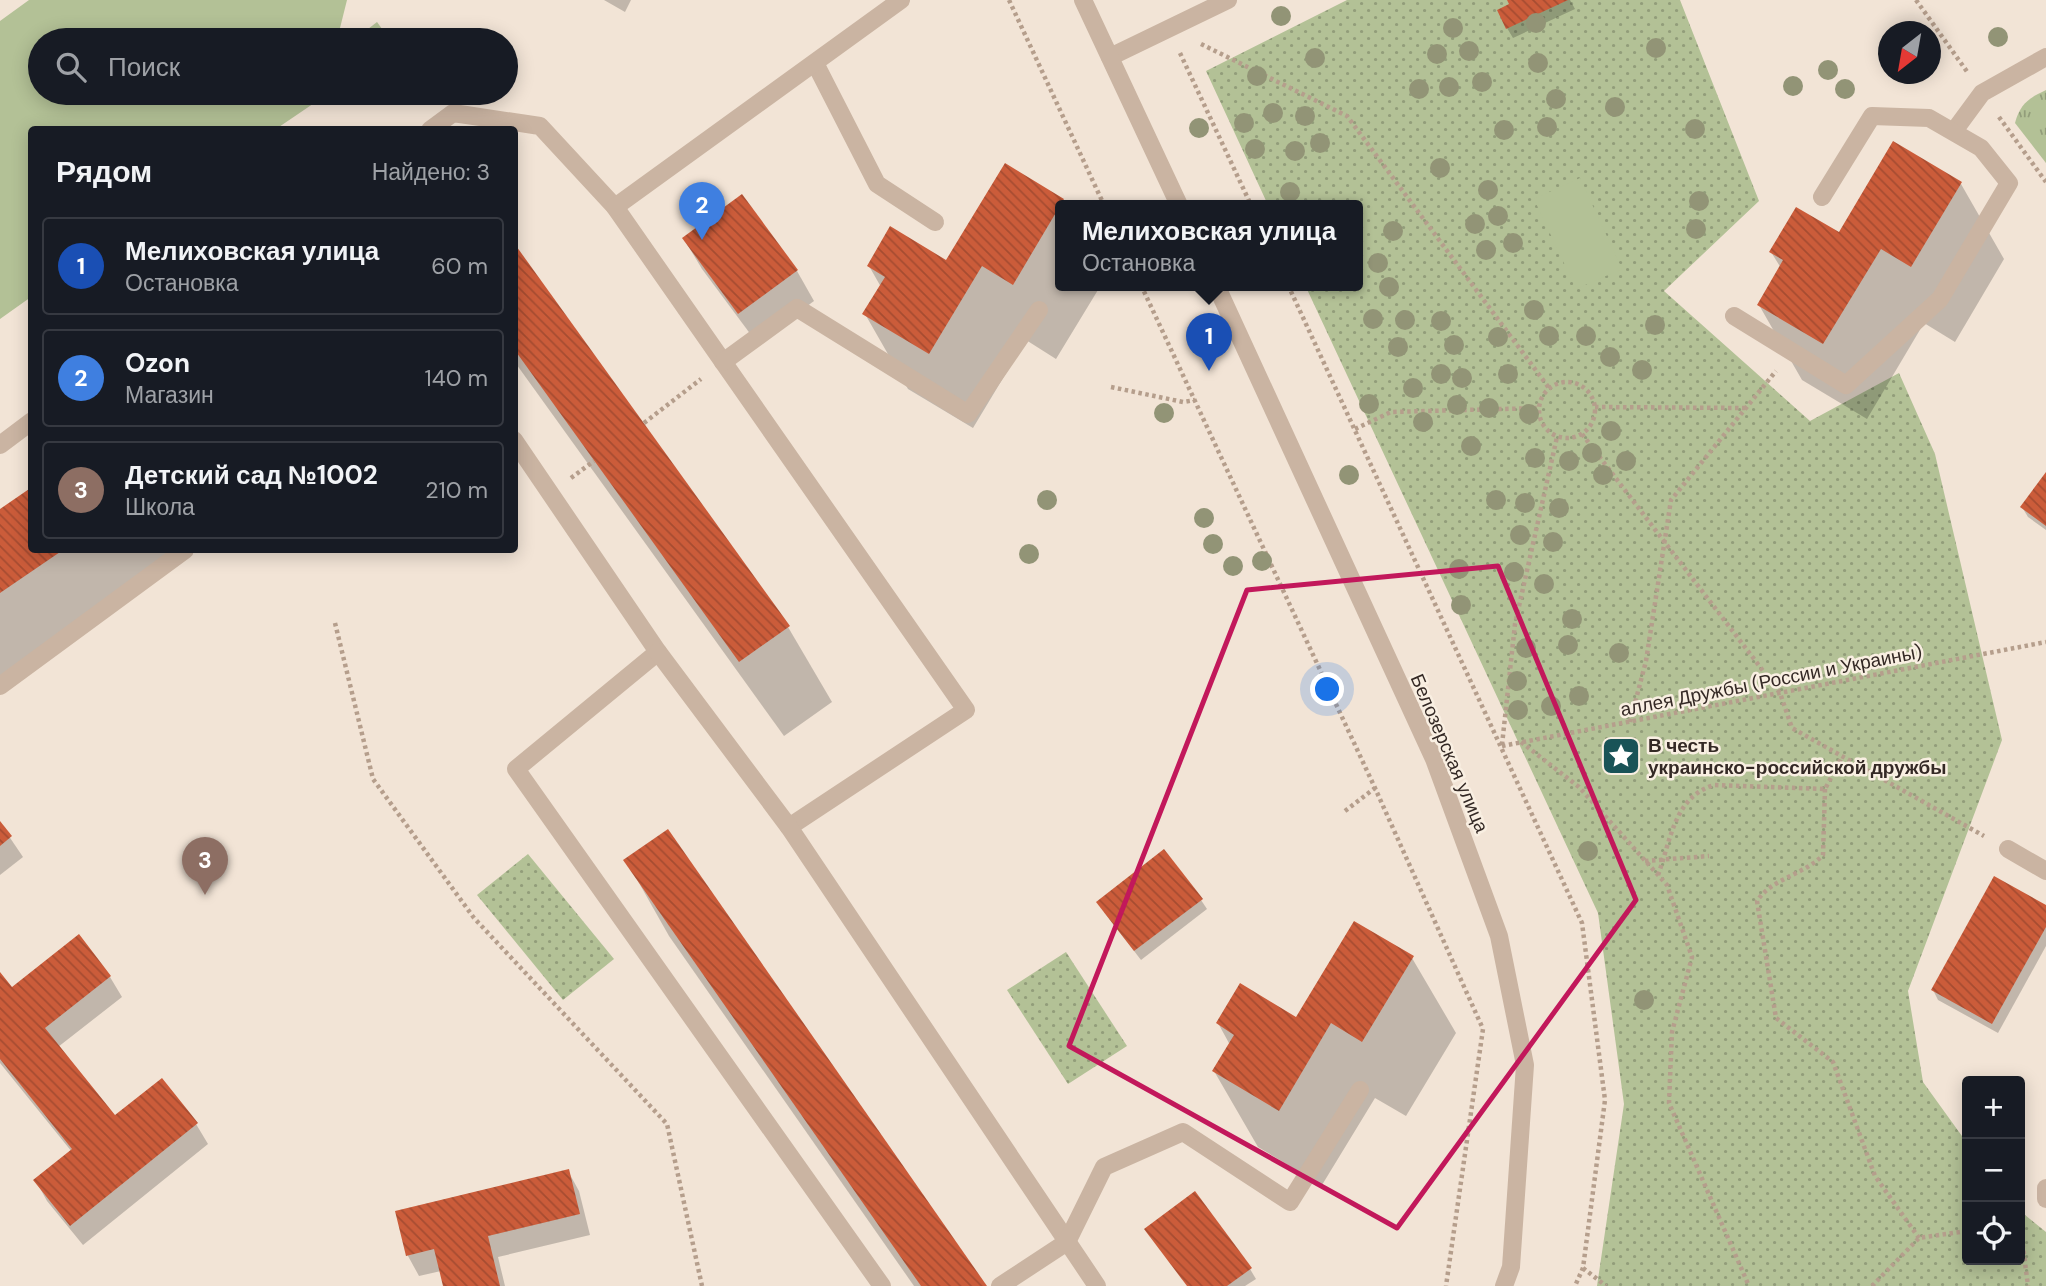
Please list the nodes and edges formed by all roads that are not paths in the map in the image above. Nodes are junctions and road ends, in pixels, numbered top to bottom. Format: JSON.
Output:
{"nodes":[{"id":1,"x":901,"y":0,"type":"edge"},
{"id":2,"x":1083,"y":0,"type":"edge"},
{"id":3,"x":1228,"y":0,"type":"edge"},
{"id":4,"x":1110,"y":57,"type":"junction"},
{"id":5,"x":2046,"y":57,"type":"edge"},
{"id":6,"x":815,"y":63,"type":"junction"},
{"id":7,"x":435,"y":126,"type":"edge"},
{"id":8,"x":1954,"y":131,"type":"junction"},
{"id":9,"x":1822,"y":197,"type":"dead end"},
{"id":10,"x":1177,"y":200,"type":"edge"},
{"id":11,"x":615,"y":207,"type":"junction"},
{"id":12,"x":935,"y":222,"type":"dead end"},
{"id":13,"x":1219,"y":291,"type":"edge"},
{"id":14,"x":1039,"y":310,"type":"dead end"},
{"id":15,"x":1734,"y":316,"type":"dead end"},
{"id":16,"x":723,"y":362,"type":"junction"},
{"id":17,"x":28,"y":424,"type":"edge"},
{"id":18,"x":0,"y":444,"type":"edge"},
{"id":19,"x":518,"y":446,"type":"edge"},
{"id":20,"x":181,"y":553,"type":"edge"},
{"id":21,"x":658,"y":652,"type":"junction"},
{"id":22,"x":0,"y":686,"type":"edge"},
{"id":23,"x":789,"y":827,"type":"junction"},
{"id":24,"x":2008,"y":849,"type":"road end"},
{"id":25,"x":2046,"y":872,"type":"edge"},
{"id":26,"x":1360,"y":1090,"type":"dead end"},
{"id":27,"x":2046,"y":1188,"type":"edge"},
{"id":28,"x":2046,"y":1199,"type":"edge"},
{"id":29,"x":1067,"y":1242,"type":"junction"},
{"id":30,"x":882,"y":1286,"type":"edge"},
{"id":31,"x":1000,"y":1286,"type":"edge"},
{"id":32,"x":1097,"y":1286,"type":"edge"},
{"id":33,"x":1504,"y":1286,"type":"edge"}],
"edges":[{"from":1,"to":6,"type":"street"},
{"from":2,"to":4,"type":"street"},
{"from":3,"to":4,"type":"street"},
{"from":4,"to":10,"type":"street"},
{"from":5,"to":8,"type":"street"},
{"from":6,"to":11,"type":"street"},
{"from":6,"to":12,"type":"street"},
{"from":7,"to":11,"type":"street"},
{"from":8,"to":9,"type":"street"},
{"from":8,"to":15,"type":"street"},
{"from":11,"to":16,"type":"street"},
{"from":13,"to":33,"type":"street","name":"Белозерская улица"},
{"from":14,"to":16,"type":"street"},
{"from":16,"to":23,"type":"street"},
{"from":17,"to":18,"type":"street"},
{"from":19,"to":21,"type":"street"},
{"from":20,"to":22,"type":"street"},
{"from":21,"to":23,"type":"street"},
{"from":21,"to":30,"type":"street"},
{"from":23,"to":29,"type":"street"},
{"from":24,"to":25,"type":"street"},
{"from":26,"to":29,"type":"street"},
{"from":27,"to":28,"type":"street"},
{"from":29,"to":31,"type":"street"},
{"from":29,"to":32,"type":"street"}]}
